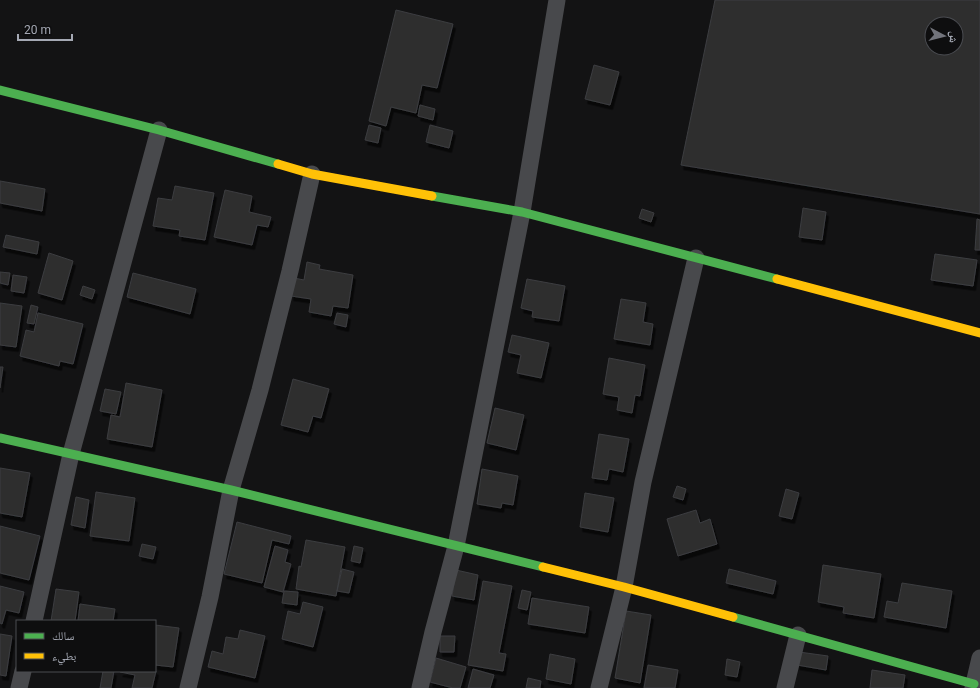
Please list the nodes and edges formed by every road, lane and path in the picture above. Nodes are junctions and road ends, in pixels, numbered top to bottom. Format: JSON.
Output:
{"nodes":[{"id":1,"x":557,"y":0,"type":"edge"},
{"id":2,"x":0,"y":90,"type":"edge"},
{"id":3,"x":158,"y":130,"type":"junction"},
{"id":4,"x":312,"y":174,"type":"junction"},
{"id":5,"x":522,"y":212,"type":"junction"},
{"id":6,"x":696,"y":258,"type":"junction"},
{"id":7,"x":980,"y":333,"type":"edge"},
{"id":8,"x":0,"y":438,"type":"edge"},
{"id":9,"x":71,"y":454,"type":"junction"},
{"id":10,"x":231,"y":490,"type":"junction"},
{"id":11,"x":456,"y":546,"type":"junction"},
{"id":12,"x":624,"y":587,"type":"junction"},
{"id":13,"x":34,"y":620,"type":"edge"},
{"id":14,"x":798,"y":635,"type":"junction"},
{"id":15,"x":980,"y":658,"type":"edge"},
{"id":16,"x":23,"y":672,"type":"edge"},
{"id":17,"x":973,"y":686,"type":"edge"},
{"id":18,"x":19,"y":688,"type":"edge"},
{"id":19,"x":188,"y":688,"type":"edge"},
{"id":20,"x":420,"y":688,"type":"edge"},
{"id":21,"x":599,"y":688,"type":"edge"},
{"id":22,"x":785,"y":688,"type":"edge"}],
"edges":[{"from":1,"to":5,"type":"street"},
{"from":2,"to":3,"type":"street"},
{"from":3,"to":4,"type":"street"},
{"from":3,"to":9,"type":"street"},
{"from":4,"to":5,"type":"street"},
{"from":4,"to":10,"type":"street"},
{"from":5,"to":6,"type":"street"},
{"from":5,"to":11,"type":"street"},
{"from":6,"to":7,"type":"street"},
{"from":6,"to":12,"type":"street"},
{"from":8,"to":9,"type":"street"},
{"from":9,"to":10,"type":"street"},
{"from":9,"to":13,"type":"street"},
{"from":10,"to":11,"type":"street"},
{"from":10,"to":19,"type":"street"},
{"from":11,"to":12,"type":"street"},
{"from":11,"to":20,"type":"street"},
{"from":12,"to":14,"type":"street"},
{"from":12,"to":21,"type":"street"},
{"from":14,"to":17,"type":"street"},
{"from":14,"to":22,"type":"street"},
{"from":15,"to":17,"type":"street"},
{"from":16,"to":18,"type":"street"}]}
